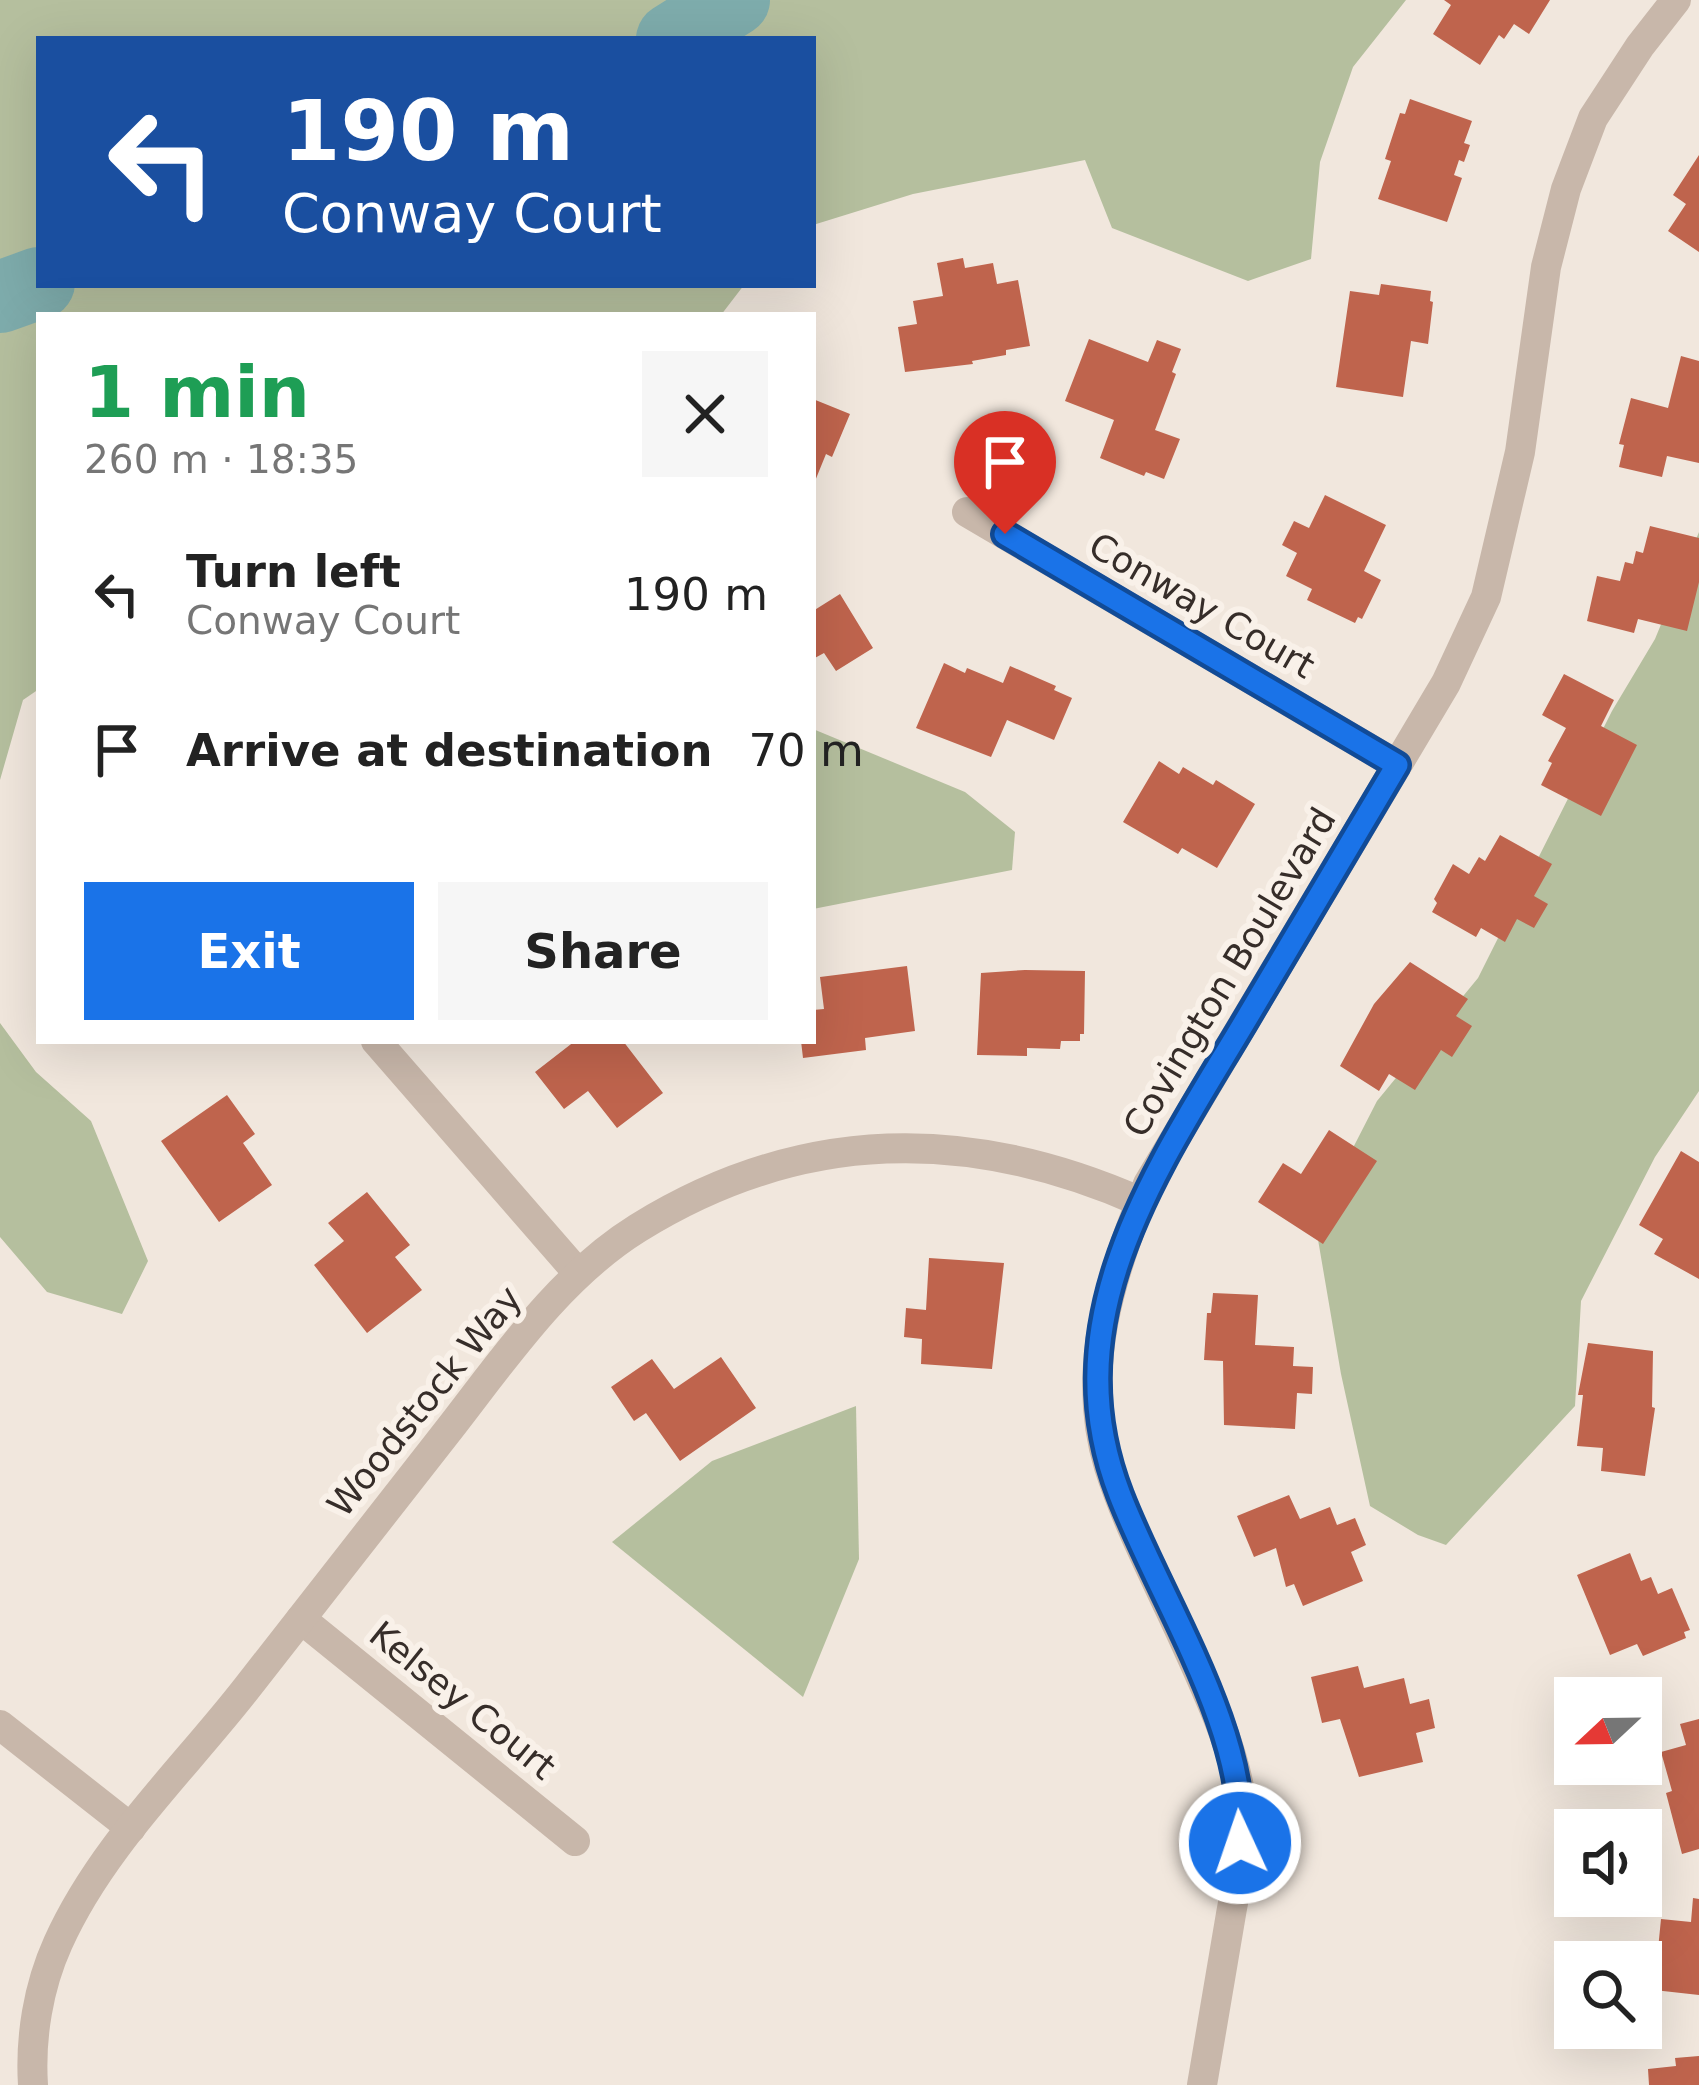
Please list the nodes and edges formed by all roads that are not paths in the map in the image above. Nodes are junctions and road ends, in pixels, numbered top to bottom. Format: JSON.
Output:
{"nodes":[{"id":1,"x":1676,"y":0,"type":"edge"},
{"id":2,"x":967,"y":512,"type":"dead end"},
{"id":3,"x":1397,"y":765,"type":"junction"},
{"id":4,"x":379,"y":1044,"type":"edge"},
{"id":5,"x":1141,"y":1202,"type":"junction"},
{"id":6,"x":578,"y":1273,"type":"junction"},
{"id":7,"x":301,"y":1619,"type":"junction"},
{"id":8,"x":0,"y":1725,"type":"edge"},
{"id":9,"x":131,"y":1828,"type":"junction"},
{"id":10,"x":575,"y":1841,"type":"dead end"},
{"id":11,"x":33,"y":2085,"type":"edge"},
{"id":12,"x":1202,"y":2085,"type":"edge"}],
"edges":[{"from":1,"to":3,"type":"street","name":"Covington Boulevard"},
{"from":2,"to":3,"type":"street","name":"Conway Court"},
{"from":3,"to":5,"type":"street","name":"Covington Boulevard"},
{"from":4,"to":6,"type":"street"},
{"from":5,"to":6,"type":"street","name":"Woodstock Way"},
{"from":5,"to":12,"type":"street","name":"Covington Boulevard"},
{"from":6,"to":7,"type":"street","name":"Woodstock Way"},
{"from":7,"to":9,"type":"street","name":"Woodstock Way"},
{"from":7,"to":10,"type":"street","name":"Kelsey Court"},
{"from":8,"to":9,"type":"street"},
{"from":9,"to":11,"type":"street","name":"Woodstock Way"}]}
